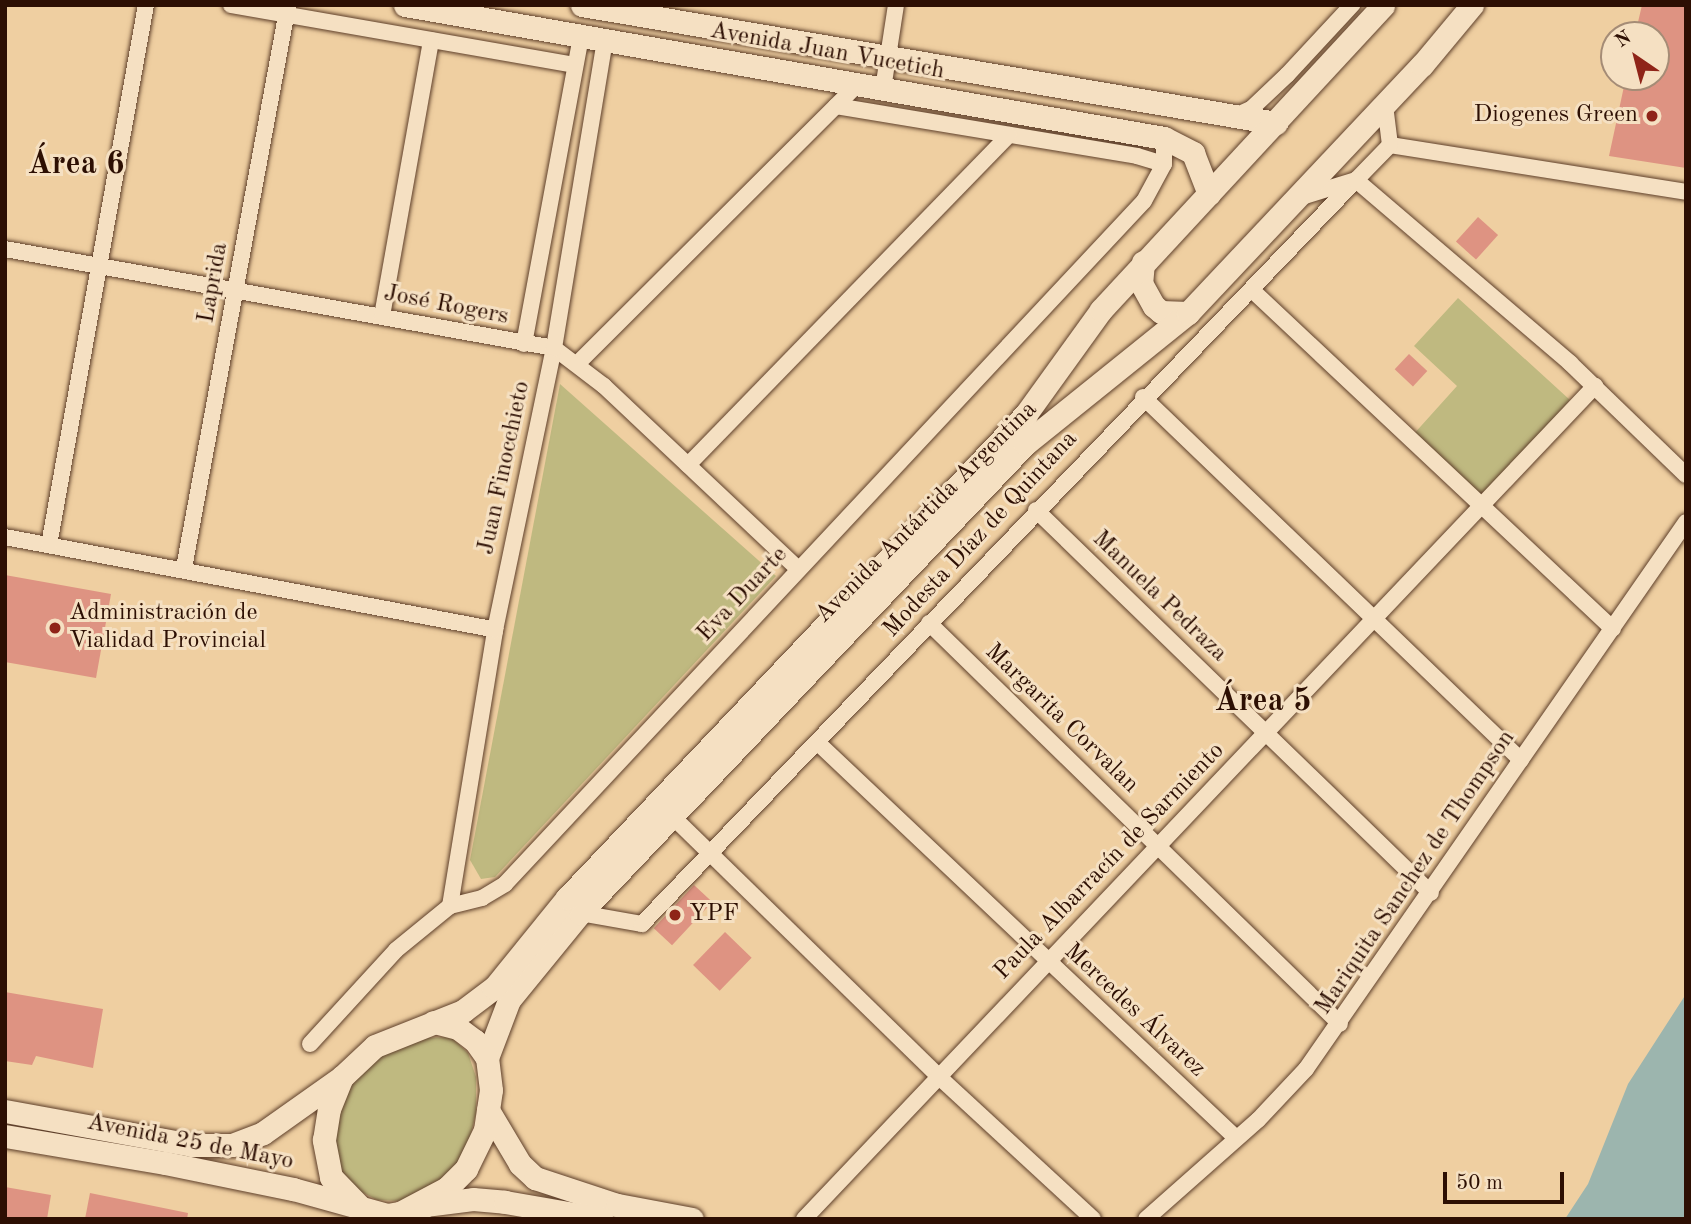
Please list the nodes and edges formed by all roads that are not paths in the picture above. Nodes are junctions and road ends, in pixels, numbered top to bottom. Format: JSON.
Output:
{"nodes":[{"id":1,"x":146,"y":5,"type":"edge"},
{"id":2,"x":231,"y":5,"type":"edge"},
{"id":3,"x":405,"y":5,"type":"edge"},
{"id":4,"x":585,"y":5,"type":"edge"},
{"id":5,"x":896,"y":5,"type":"edge"},
{"id":6,"x":1352,"y":5,"type":"edge"},
{"id":7,"x":1383,"y":5,"type":"edge"},
{"id":8,"x":1445,"y":5,"type":"edge"},
{"id":9,"x":1472,"y":5,"type":"edge"},
{"id":10,"x":611,"y":8,"type":"edge"},
{"id":11,"x":287,"y":10,"type":"edge"},
{"id":12,"x":1454,"y":27,"type":"junction"},
{"id":13,"x":581,"y":36,"type":"junction"},
{"id":14,"x":431,"y":40,"type":"junction"},
{"id":15,"x":606,"y":40,"type":"junction"},
{"id":16,"x":887,"y":59,"type":"junction"},
{"id":17,"x":575,"y":65,"type":"junction"},
{"id":18,"x":857,"y":85,"type":"junction"},
{"id":19,"x":883,"y":89,"type":"junction"},
{"id":20,"x":1385,"y":105,"type":"junction"},
{"id":21,"x":836,"y":106,"type":"junction"},
{"id":22,"x":1230,"y":118,"type":"junction"},
{"id":23,"x":1276,"y":123,"type":"junction"},
{"id":24,"x":1009,"y":135,"type":"junction"},
{"id":25,"x":1164,"y":138,"type":"junction"},
{"id":26,"x":1390,"y":145,"type":"junction"},
{"id":27,"x":1164,"y":164,"type":"junction"},
{"id":28,"x":1356,"y":180,"type":"junction"},
{"id":29,"x":1686,"y":192,"type":"edge"},
{"id":30,"x":1209,"y":194,"type":"junction"},
{"id":31,"x":1295,"y":199,"type":"junction"},
{"id":32,"x":5,"y":249,"type":"edge"},
{"id":33,"x":1143,"y":262,"type":"junction"},
{"id":34,"x":99,"y":266,"type":"junction"},
{"id":35,"x":235,"y":290,"type":"junction"},
{"id":36,"x":1252,"y":290,"type":"junction"},
{"id":37,"x":1188,"y":313,"type":"junction"},
{"id":38,"x":382,"y":316,"type":"junction"},
{"id":39,"x":524,"y":344,"type":"junction"},
{"id":40,"x":554,"y":348,"type":"junction"},
{"id":41,"x":578,"y":363,"type":"junction"},
{"id":42,"x":1595,"y":386,"type":"junction"},
{"id":43,"x":1143,"y":397,"type":"junction"},
{"id":44,"x":688,"y":465,"type":"junction"},
{"id":45,"x":1686,"y":475,"type":"edge"},
{"id":46,"x":1479,"y":508,"type":"junction"},
{"id":47,"x":1036,"y":510,"type":"junction"},
{"id":48,"x":1686,"y":522,"type":"edge"},
{"id":49,"x":5,"y":537,"type":"edge"},
{"id":50,"x":49,"y":545,"type":"junction"},
{"id":51,"x":184,"y":568,"type":"junction"},
{"id":52,"x":798,"y":569,"type":"junction"},
{"id":53,"x":1374,"y":618,"type":"junction"},
{"id":54,"x":929,"y":623,"type":"junction"},
{"id":55,"x":1612,"y":629,"type":"junction"},
{"id":56,"x":495,"y":630,"type":"junction"},
{"id":57,"x":1266,"y":731,"type":"junction"},
{"id":58,"x":818,"y":743,"type":"junction"},
{"id":59,"x":1521,"y":760,"type":"junction"},
{"id":60,"x":672,"y":816,"type":"junction"},
{"id":61,"x":1158,"y":844,"type":"junction"},
{"id":62,"x":708,"y":854,"type":"junction"},
{"id":63,"x":1431,"y":893,"type":"junction"},
{"id":64,"x":450,"y":906,"type":"junction"},
{"id":65,"x":580,"y":913,"type":"junction"},
{"id":66,"x":1047,"y":962,"type":"junction"},
{"id":67,"x":434,"y":1022,"type":"junction"},
{"id":68,"x":1340,"y":1024,"type":"junction"},
{"id":69,"x":310,"y":1044,"type":"dead end"},
{"id":70,"x":487,"y":1058,"type":"junction"},
{"id":71,"x":937,"y":1075,"type":"junction"},
{"id":72,"x":342,"y":1077,"type":"junction"},
{"id":73,"x":488,"y":1110,"type":"junction"},
{"id":74,"x":5,"y":1111,"type":"edge"},
{"id":75,"x":5,"y":1136,"type":"edge"},
{"id":76,"x":1236,"y":1138,"type":"junction"},
{"id":77,"x":331,"y":1198,"type":"edge"},
{"id":78,"x":395,"y":1213,"type":"edge"},
{"id":79,"x":602,"y":1219,"type":"edge"},
{"id":80,"x":692,"y":1219,"type":"edge"},
{"id":81,"x":804,"y":1219,"type":"edge"},
{"id":82,"x":1093,"y":1219,"type":"edge"},
{"id":83,"x":1146,"y":1219,"type":"edge"}],
"edges":[{"from":1,"to":34,"type":"street"},
{"from":2,"to":11,"type":"street"},
{"from":3,"to":13,"type":"main road","name":"Avenida Juan Vucetich"},
{"from":4,"to":10,"type":"main road","name":"Avenida Juan Vucetich"},
{"from":4,"to":13,"type":"main road"},
{"from":5,"to":16,"type":"street"},
{"from":6,"to":22,"type":"street"},
{"from":7,"to":23,"type":"main road","name":"Avenida Antártida Argentina"},
{"from":8,"to":12,"type":"main road"},
{"from":9,"to":12,"type":"main road","name":"Avenida Antártida Argentina"},
{"from":10,"to":15,"type":"main road"},
{"from":10,"to":16,"type":"main road","name":"Avenida Juan Vucetich"},
{"from":11,"to":14,"type":"street"},
{"from":11,"to":35,"type":"street","name":"Laprida"},
{"from":12,"to":20,"type":"main road","name":"Avenida Antártida Argentina"},
{"from":13,"to":15,"type":"main road","name":"Avenida Juan Vucetich"},
{"from":13,"to":17,"type":"street"},
{"from":14,"to":17,"type":"street"},
{"from":14,"to":38,"type":"street"},
{"from":15,"to":18,"type":"main road","name":"Avenida Juan Vucetich"},
{"from":15,"to":40,"type":"street","name":"Juan Finocchieto"},
{"from":16,"to":19,"type":"street"},
{"from":16,"to":22,"type":"main road","name":"Avenida Juan Vucetich"},
{"from":17,"to":39,"type":"street"},
{"from":18,"to":19,"type":"main road","name":"Avenida Juan Vucetich"},
{"from":18,"to":21,"type":"street"},
{"from":19,"to":25,"type":"main road","name":"Avenida Juan Vucetich"},
{"from":20,"to":26,"type":"street"},
{"from":20,"to":31,"type":"main road","name":"Avenida Antártida Argentina"},
{"from":21,"to":24,"type":"street"},
{"from":21,"to":41,"type":"street"},
{"from":22,"to":23,"type":"main road","name":"Avenida Juan Vucetich"},
{"from":23,"to":30,"type":"main road","name":"Avenida Antártida Argentina"},
{"from":24,"to":27,"type":"street"},
{"from":24,"to":44,"type":"street"},
{"from":25,"to":27,"type":"street","name":"Eva Duarte"},
{"from":25,"to":30,"type":"main road","name":"Avenida Juan Vucetich"},
{"from":26,"to":28,"type":"street","name":"Modesta Díaz de Quintana"},
{"from":26,"to":29,"type":"street"},
{"from":27,"to":52,"type":"street","name":"Eva Duarte"},
{"from":28,"to":31,"type":"street"},
{"from":28,"to":36,"type":"street","name":"Modesta Díaz de Quintana"},
{"from":28,"to":42,"type":"street"},
{"from":30,"to":33,"type":"main road","name":"Avenida Antártida Argentina"},
{"from":31,"to":37,"type":"main road","name":"Avenida Antártida Argentina"},
{"from":32,"to":34,"type":"street","name":"José Rogers"},
{"from":33,"to":37,"type":"main road"},
{"from":33,"to":67,"type":"main road","name":"Avenida Antártida Argentina"},
{"from":34,"to":35,"type":"street","name":"José Rogers"},
{"from":34,"to":50,"type":"street"},
{"from":35,"to":38,"type":"street","name":"José Rogers"},
{"from":35,"to":51,"type":"street","name":"Laprida"},
{"from":36,"to":43,"type":"street","name":"Modesta Díaz de Quintana"},
{"from":36,"to":46,"type":"street"},
{"from":37,"to":60,"type":"main road","name":"Avenida Antártida Argentina"},
{"from":38,"to":39,"type":"street","name":"José Rogers"},
{"from":39,"to":40,"type":"street","name":"José Rogers"},
{"from":40,"to":41,"type":"street","name":"José Rogers"},
{"from":40,"to":56,"type":"street","name":"Juan Finocchieto"},
{"from":41,"to":44,"type":"street","name":"José Rogers"},
{"from":42,"to":45,"type":"street"},
{"from":42,"to":46,"type":"street","name":"Paula Albarracín de Sarmiento"},
{"from":43,"to":47,"type":"street","name":"Modesta Díaz de Quintana"},
{"from":43,"to":53,"type":"street"},
{"from":44,"to":52,"type":"street","name":"José Rogers"},
{"from":46,"to":53,"type":"street","name":"Paula Albarracín de Sarmiento"},
{"from":46,"to":55,"type":"street"},
{"from":47,"to":54,"type":"street","name":"Modesta Díaz de Quintana"},
{"from":47,"to":57,"type":"street","name":"Manuela Pedraza"},
{"from":48,"to":55,"type":"street","name":"Mariquita Sanchez de Thompson"},
{"from":49,"to":50,"type":"street"},
{"from":50,"to":51,"type":"street"},
{"from":51,"to":56,"type":"street"},
{"from":52,"to":64,"type":"street","name":"Eva Duarte"},
{"from":53,"to":57,"type":"street","name":"Paula Albarracín de Sarmiento"},
{"from":53,"to":59,"type":"street"},
{"from":54,"to":58,"type":"street","name":"Modesta Díaz de Quintana"},
{"from":54,"to":61,"type":"street","name":"Margarita Corvalan"},
{"from":55,"to":59,"type":"street","name":"Mariquita Sanchez de Thompson"},
{"from":56,"to":64,"type":"street","name":"Juan Finocchieto"},
{"from":57,"to":61,"type":"street","name":"Paula Albarracín de Sarmiento"},
{"from":57,"to":63,"type":"street","name":"Manuela Pedraza"},
{"from":58,"to":62,"type":"street","name":"Modesta Díaz de Quintana"},
{"from":58,"to":66,"type":"street","name":"Mercedes Álvarez"},
{"from":59,"to":63,"type":"street","name":"Mariquita Sanchez de Thompson"},
{"from":60,"to":62,"type":"street"},
{"from":60,"to":65,"type":"main road","name":"Avenida Antártida Argentina"},
{"from":61,"to":66,"type":"street","name":"Paula Albarracín de Sarmiento"},
{"from":61,"to":68,"type":"street","name":"Margarita Corvalan"},
{"from":62,"to":65,"type":"street","name":"Modesta Díaz de Quintana"},
{"from":62,"to":71,"type":"street"},
{"from":63,"to":68,"type":"street","name":"Mariquita Sanchez de Thompson"},
{"from":64,"to":69,"type":"street","name":"Eva Duarte"},
{"from":65,"to":70,"type":"main road","name":"Avenida Antártida Argentina"},
{"from":66,"to":71,"type":"street","name":"Paula Albarracín de Sarmiento"},
{"from":66,"to":76,"type":"street","name":"Mercedes Álvarez"},
{"from":67,"to":70,"type":"main road"},
{"from":67,"to":72,"type":"main road"},
{"from":68,"to":76,"type":"street","name":"Mariquita Sanchez de Thompson"},
{"from":70,"to":73,"type":"main road"},
{"from":71,"to":81,"type":"street","name":"Paula Albarracín de Sarmiento"},
{"from":71,"to":82,"type":"street"},
{"from":72,"to":74,"type":"main road","name":"Avenida 25 de Mayo"},
{"from":72,"to":77,"type":"main road"},
{"from":73,"to":78,"type":"main road"},
{"from":73,"to":80,"type":"main road"},
{"from":75,"to":77,"type":"main road","name":"Avenida 25 de Mayo"},
{"from":76,"to":83,"type":"street","name":"Mariquita Sanchez de Thompson"},
{"from":77,"to":78,"type":"main road","name":"Avenida 25 de Mayo"},
{"from":78,"to":79,"type":"main road","name":"Avenida 25 de Mayo"}]}
